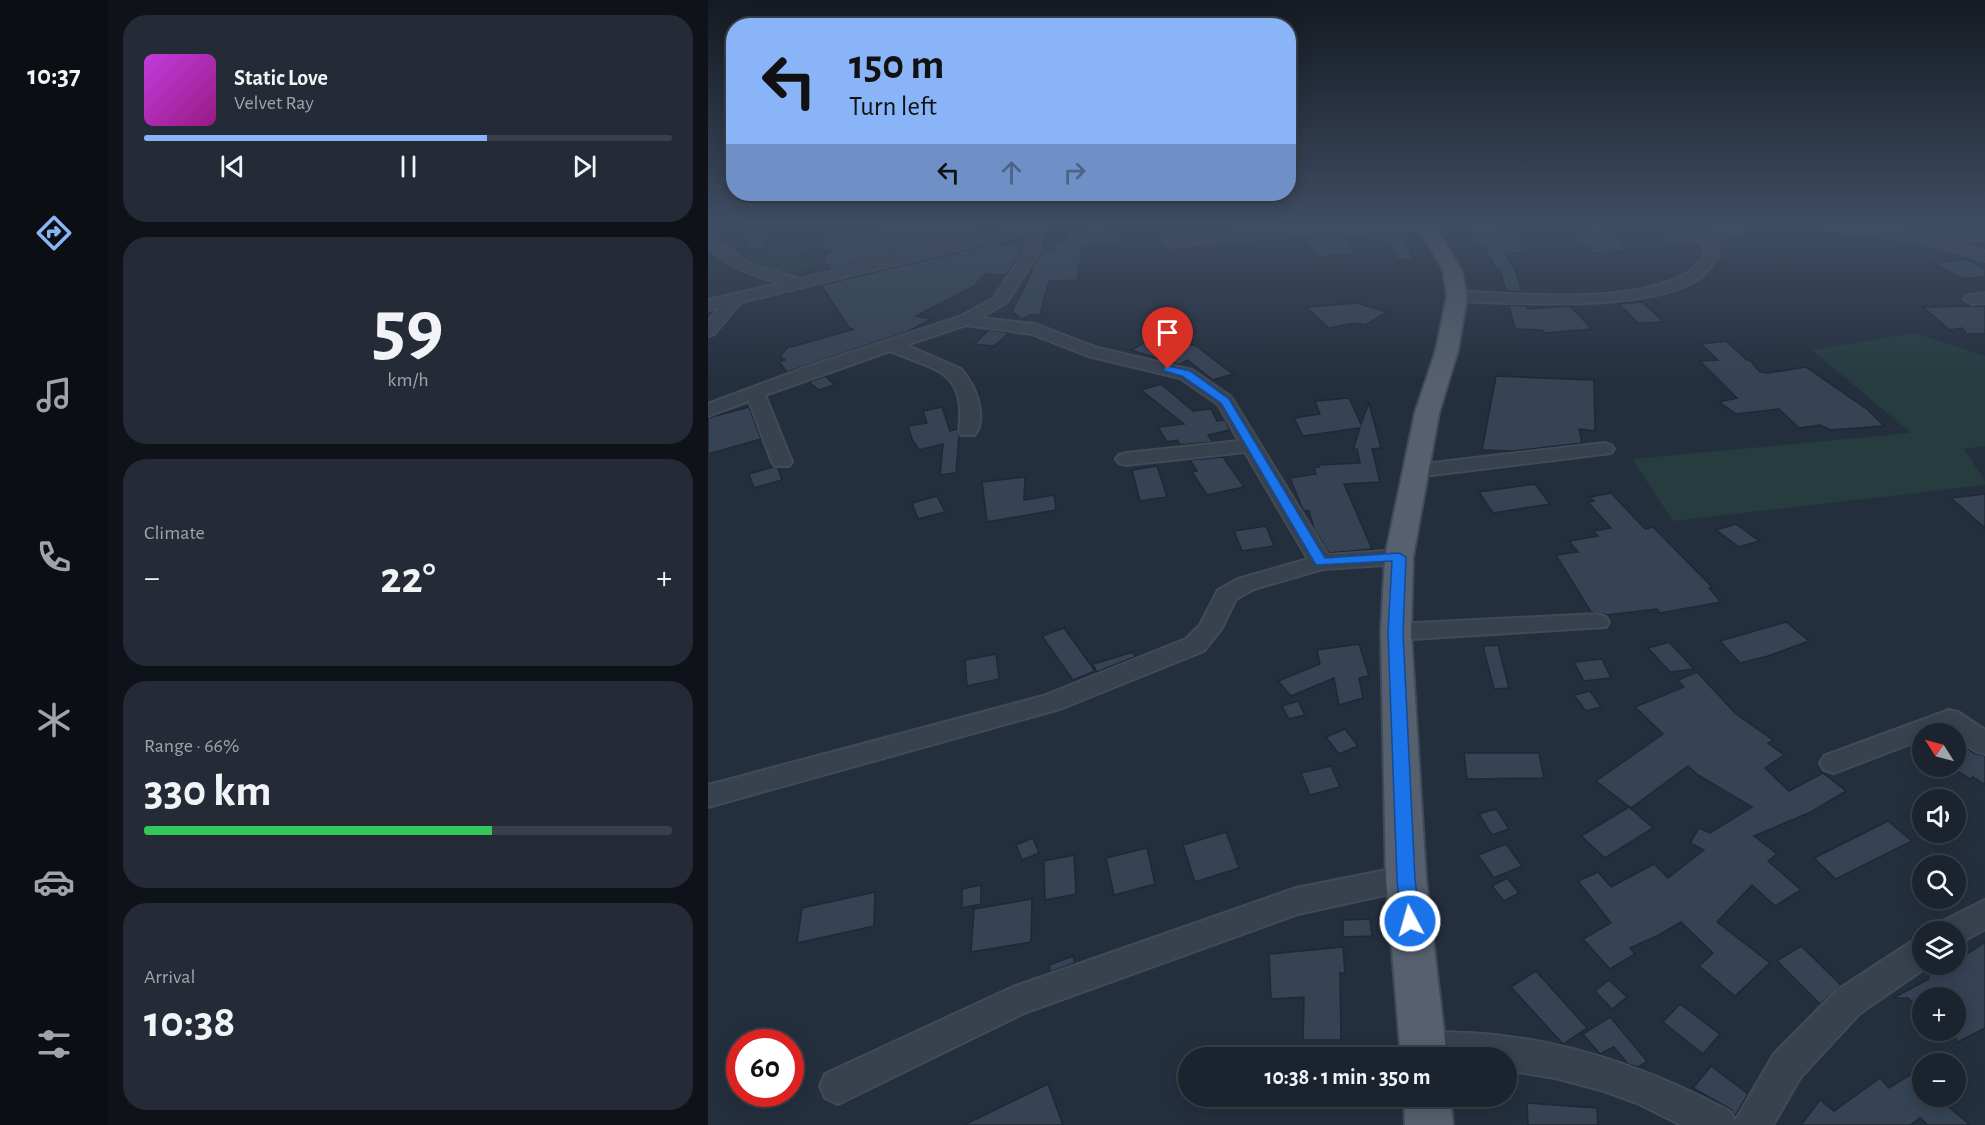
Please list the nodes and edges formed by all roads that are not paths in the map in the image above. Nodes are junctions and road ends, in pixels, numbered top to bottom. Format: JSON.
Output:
{"nodes":[{"id":1,"x":772,"y":276,"type":"edge"},
{"id":2,"x":827,"y":276,"type":"edge"},
{"id":3,"x":1017,"y":276,"type":"edge"},
{"id":4,"x":1453,"y":276,"type":"edge"},
{"id":5,"x":1693,"y":276,"type":"edge"},
{"id":6,"x":804,"y":281,"type":"junction"},
{"id":7,"x":1457,"y":296,"type":"junction"},
{"id":8,"x":736,"y":297,"type":"junction"},
{"id":9,"x":708,"y":304,"type":"edge"},
{"id":10,"x":965,"y":320,"type":"junction"},
{"id":11,"x":708,"y":331,"type":"edge"},
{"id":12,"x":891,"y":345,"type":"junction"},
{"id":13,"x":755,"y":392,"type":"junction"},
{"id":14,"x":708,"y":410,"type":"edge"},
{"id":15,"x":968,"y":430,"type":"dead end"},
{"id":16,"x":1252,"y":445,"type":"junction"},
{"id":17,"x":1604,"y":449,"type":"dead end"},
{"id":18,"x":1126,"y":459,"type":"dead end"},
{"id":19,"x":782,"y":462,"type":"dead end"},
{"id":20,"x":1415,"y":471,"type":"junction"},
{"id":21,"x":1399,"y":557,"type":"junction"},
{"id":22,"x":1321,"y":562,"type":"junction"},
{"id":23,"x":1597,"y":622,"type":"dead end"},
{"id":24,"x":1396,"y":632,"type":"junction"},
{"id":25,"x":1985,"y":744,"type":"edge"},
{"id":26,"x":1834,"y":763,"type":"dead end"},
{"id":27,"x":708,"y":796,"type":"edge"},
{"id":28,"x":1406,"y":879,"type":"junction"},
{"id":29,"x":1985,"y":913,"type":"edge"},
{"id":30,"x":1966,"y":924,"type":"edge"},
{"id":31,"x":1912,"y":959,"type":"edge"},
{"id":32,"x":1423,"y":1047,"type":"edge"},
{"id":33,"x":1517,"y":1056,"type":"edge"},
{"id":34,"x":838,"y":1086,"type":"dead end"},
{"id":35,"x":1428,"y":1107,"type":"edge"},
{"id":36,"x":1429,"y":1125,"type":"edge"},
{"id":37,"x":1718,"y":1125,"type":"edge"},
{"id":38,"x":1752,"y":1125,"type":"edge"}],
"edges":[{"from":1,"to":6,"type":"street"},
{"from":2,"to":6,"type":"street"},
{"from":3,"to":10,"type":"street"},
{"from":4,"to":7,"type":"main road"},
{"from":5,"to":7,"type":"street"},
{"from":6,"to":8,"type":"street"},
{"from":7,"to":20,"type":"main road"},
{"from":8,"to":9,"type":"street"},
{"from":8,"to":11,"type":"street"},
{"from":10,"to":12,"type":"street"},
{"from":10,"to":16,"type":"street"},
{"from":12,"to":13,"type":"street"},
{"from":12,"to":15,"type":"street"},
{"from":13,"to":14,"type":"street"},
{"from":13,"to":19,"type":"street"},
{"from":16,"to":18,"type":"street"},
{"from":16,"to":22,"type":"street"},
{"from":17,"to":20,"type":"street"},
{"from":20,"to":21,"type":"main road"},
{"from":21,"to":22,"type":"street"},
{"from":21,"to":24,"type":"main road"},
{"from":22,"to":27,"type":"street"},
{"from":23,"to":24,"type":"street"},
{"from":24,"to":28,"type":"main road"},
{"from":25,"to":26,"type":"street"},
{"from":28,"to":32,"type":"main road"},
{"from":28,"to":34,"type":"street"},
{"from":29,"to":30,"type":"street"},
{"from":31,"to":38,"type":"street"},
{"from":33,"to":37,"type":"street"},
{"from":35,"to":36,"type":"main road"}]}
